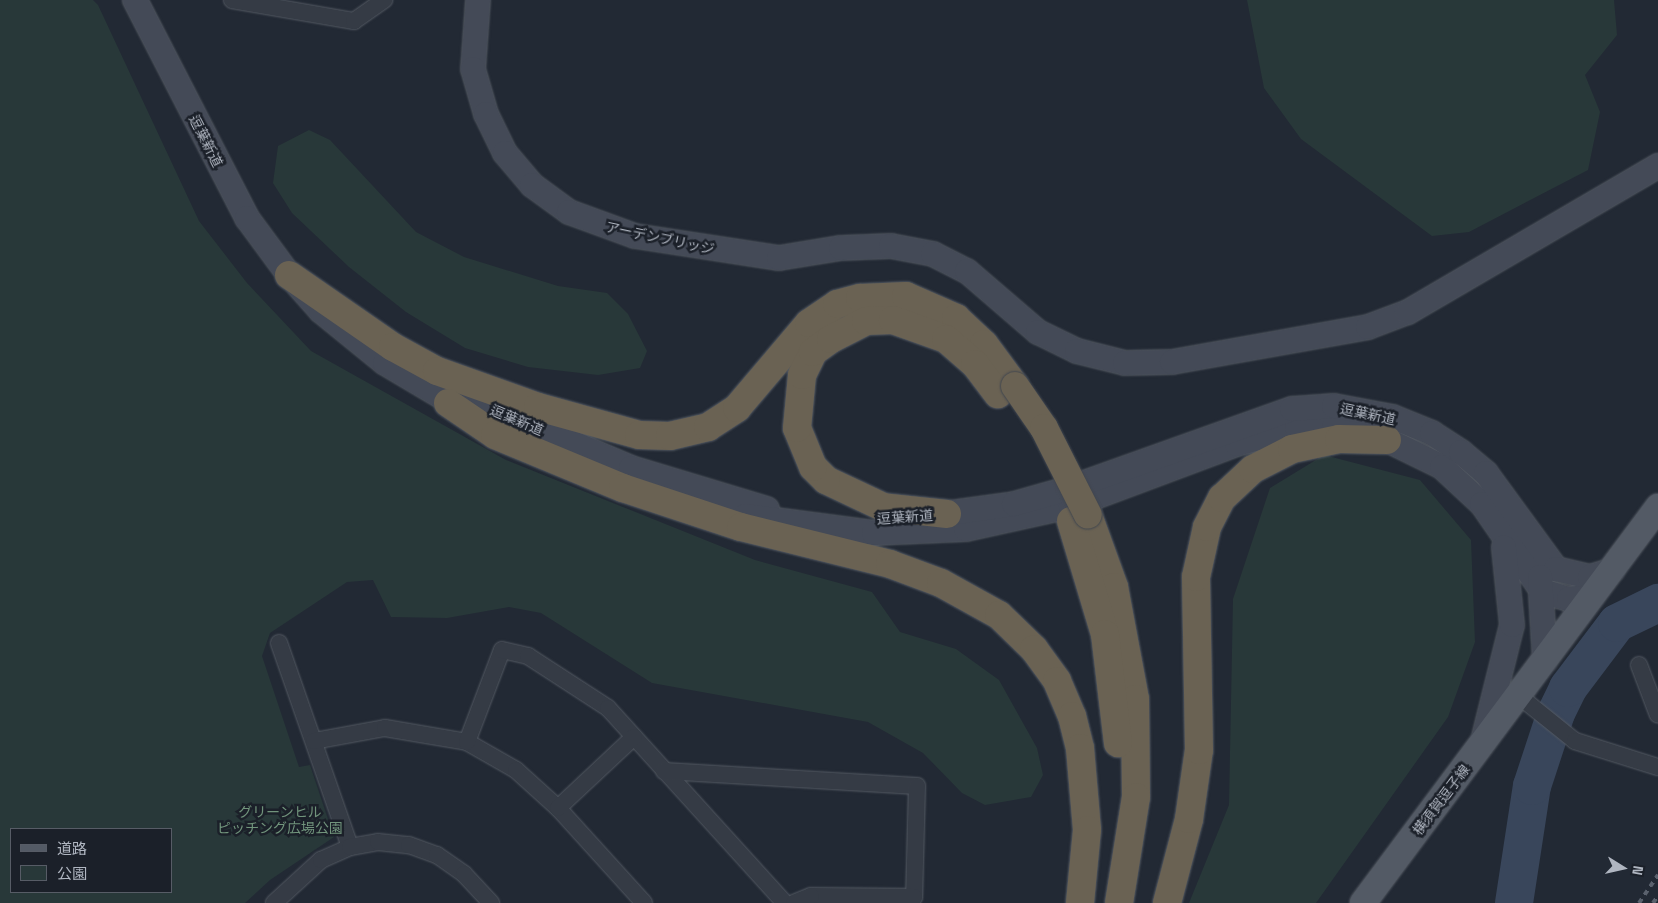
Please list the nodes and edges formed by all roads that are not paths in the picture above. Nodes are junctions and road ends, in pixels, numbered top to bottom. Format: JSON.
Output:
{"nodes":[{"id":1,"x":135,"y":0,"type":"edge"},
{"id":2,"x":232,"y":0,"type":"edge"},
{"id":3,"x":384,"y":0,"type":"edge"},
{"id":4,"x":478,"y":0,"type":"edge"},
{"id":5,"x":1658,"y":166,"type":"edge"},
{"id":6,"x":289,"y":275,"type":"junction"},
{"id":7,"x":1007,"y":390,"type":"junction"},
{"id":8,"x":448,"y":403,"type":"junction"},
{"id":9,"x":1387,"y":440,"type":"junction"},
{"id":10,"x":1658,"y":508,"type":"edge"},
{"id":11,"x":947,"y":514,"type":"junction"},
{"id":12,"x":1080,"y":518,"type":"junction"},
{"id":13,"x":1522,"y":523,"type":"junction"},
{"id":14,"x":1502,"y":536,"type":"junction"},
{"id":15,"x":1613,"y":570,"type":"junction"},
{"id":16,"x":1542,"y":591,"type":"junction"},
{"id":17,"x":1594,"y":596,"type":"junction"},
{"id":18,"x":279,"y":643,"type":"dead end"},
{"id":19,"x":1545,"y":662,"type":"junction"},
{"id":20,"x":1639,"y":665,"type":"dead end"},
{"id":21,"x":1527,"y":704,"type":"junction"},
{"id":22,"x":1658,"y":715,"type":"edge"},
{"id":23,"x":634,"y":737,"type":"junction"},
{"id":24,"x":314,"y":741,"type":"junction"},
{"id":25,"x":467,"y":742,"type":"junction"},
{"id":26,"x":1482,"y":746,"type":"junction"},
{"id":27,"x":1658,"y":767,"type":"edge"},
{"id":28,"x":664,"y":771,"type":"junction"},
{"id":29,"x":558,"y":808,"type":"junction"},
{"id":30,"x":350,"y":847,"type":"junction"},
{"id":31,"x":635,"y":900,"type":"edge"},
{"id":32,"x":274,"y":903,"type":"edge"},
{"id":33,"x":491,"y":903,"type":"edge"},
{"id":34,"x":785,"y":903,"type":"edge"},
{"id":35,"x":794,"y":903,"type":"edge"},
{"id":36,"x":1080,"y":903,"type":"edge"},
{"id":37,"x":1101,"y":903,"type":"edge"},
{"id":38,"x":1119,"y":903,"type":"edge"},
{"id":39,"x":1167,"y":903,"type":"edge"},
{"id":40,"x":1363,"y":903,"type":"edge"}],
"edges":[{"from":1,"to":6,"type":"street","name":"逗葉新道"},
{"from":2,"to":3,"type":"street"},
{"from":4,"to":5,"type":"street","name":"アーデンブリッジ"},
{"from":6,"to":7,"type":"highway"},
{"from":6,"to":8,"type":"street","name":"逗葉新道"},
{"from":6,"to":11,"type":"street","name":"逗葉新道"},
{"from":7,"to":11,"type":"highway"},
{"from":7,"to":12,"type":"highway","bridge":true},
{"from":8,"to":9,"type":"street","name":"逗葉新道"},
{"from":8,"to":36,"type":"highway"},
{"from":9,"to":14,"type":"street","name":"逗葉新道"},
{"from":9,"to":39,"type":"highway"},
{"from":10,"to":15,"type":"main road"},
{"from":11,"to":13,"type":"street","name":"逗葉新道"},
{"from":12,"to":37,"type":"highway"},
{"from":12,"to":38,"type":"highway"},
{"from":13,"to":15,"type":"street","name":"逗葉新道"},
{"from":13,"to":16,"type":"street"},
{"from":14,"to":16,"type":"street","name":"逗葉新道"},
{"from":14,"to":26,"type":"street"},
{"from":15,"to":17,"type":"main road"},
{"from":16,"to":17,"type":"street"},
{"from":16,"to":19,"type":"street"},
{"from":17,"to":19,"type":"main road"},
{"from":18,"to":24,"type":"street"},
{"from":19,"to":21,"type":"main road","name":"横須賀逗子線"},
{"from":20,"to":22,"type":"street"},
{"from":21,"to":26,"type":"main road","name":"横須賀逗子線"},
{"from":21,"to":27,"type":"street"},
{"from":23,"to":25,"type":"street"},
{"from":23,"to":28,"type":"street"},
{"from":23,"to":29,"type":"street"},
{"from":24,"to":25,"type":"street"},
{"from":24,"to":30,"type":"street"},
{"from":25,"to":29,"type":"street"},
{"from":26,"to":40,"type":"main road","name":"横須賀逗子線"},
{"from":28,"to":34,"type":"street"},
{"from":28,"to":35,"type":"street"},
{"from":29,"to":31,"type":"street"},
{"from":30,"to":32,"type":"street"},
{"from":30,"to":33,"type":"street"}]}
